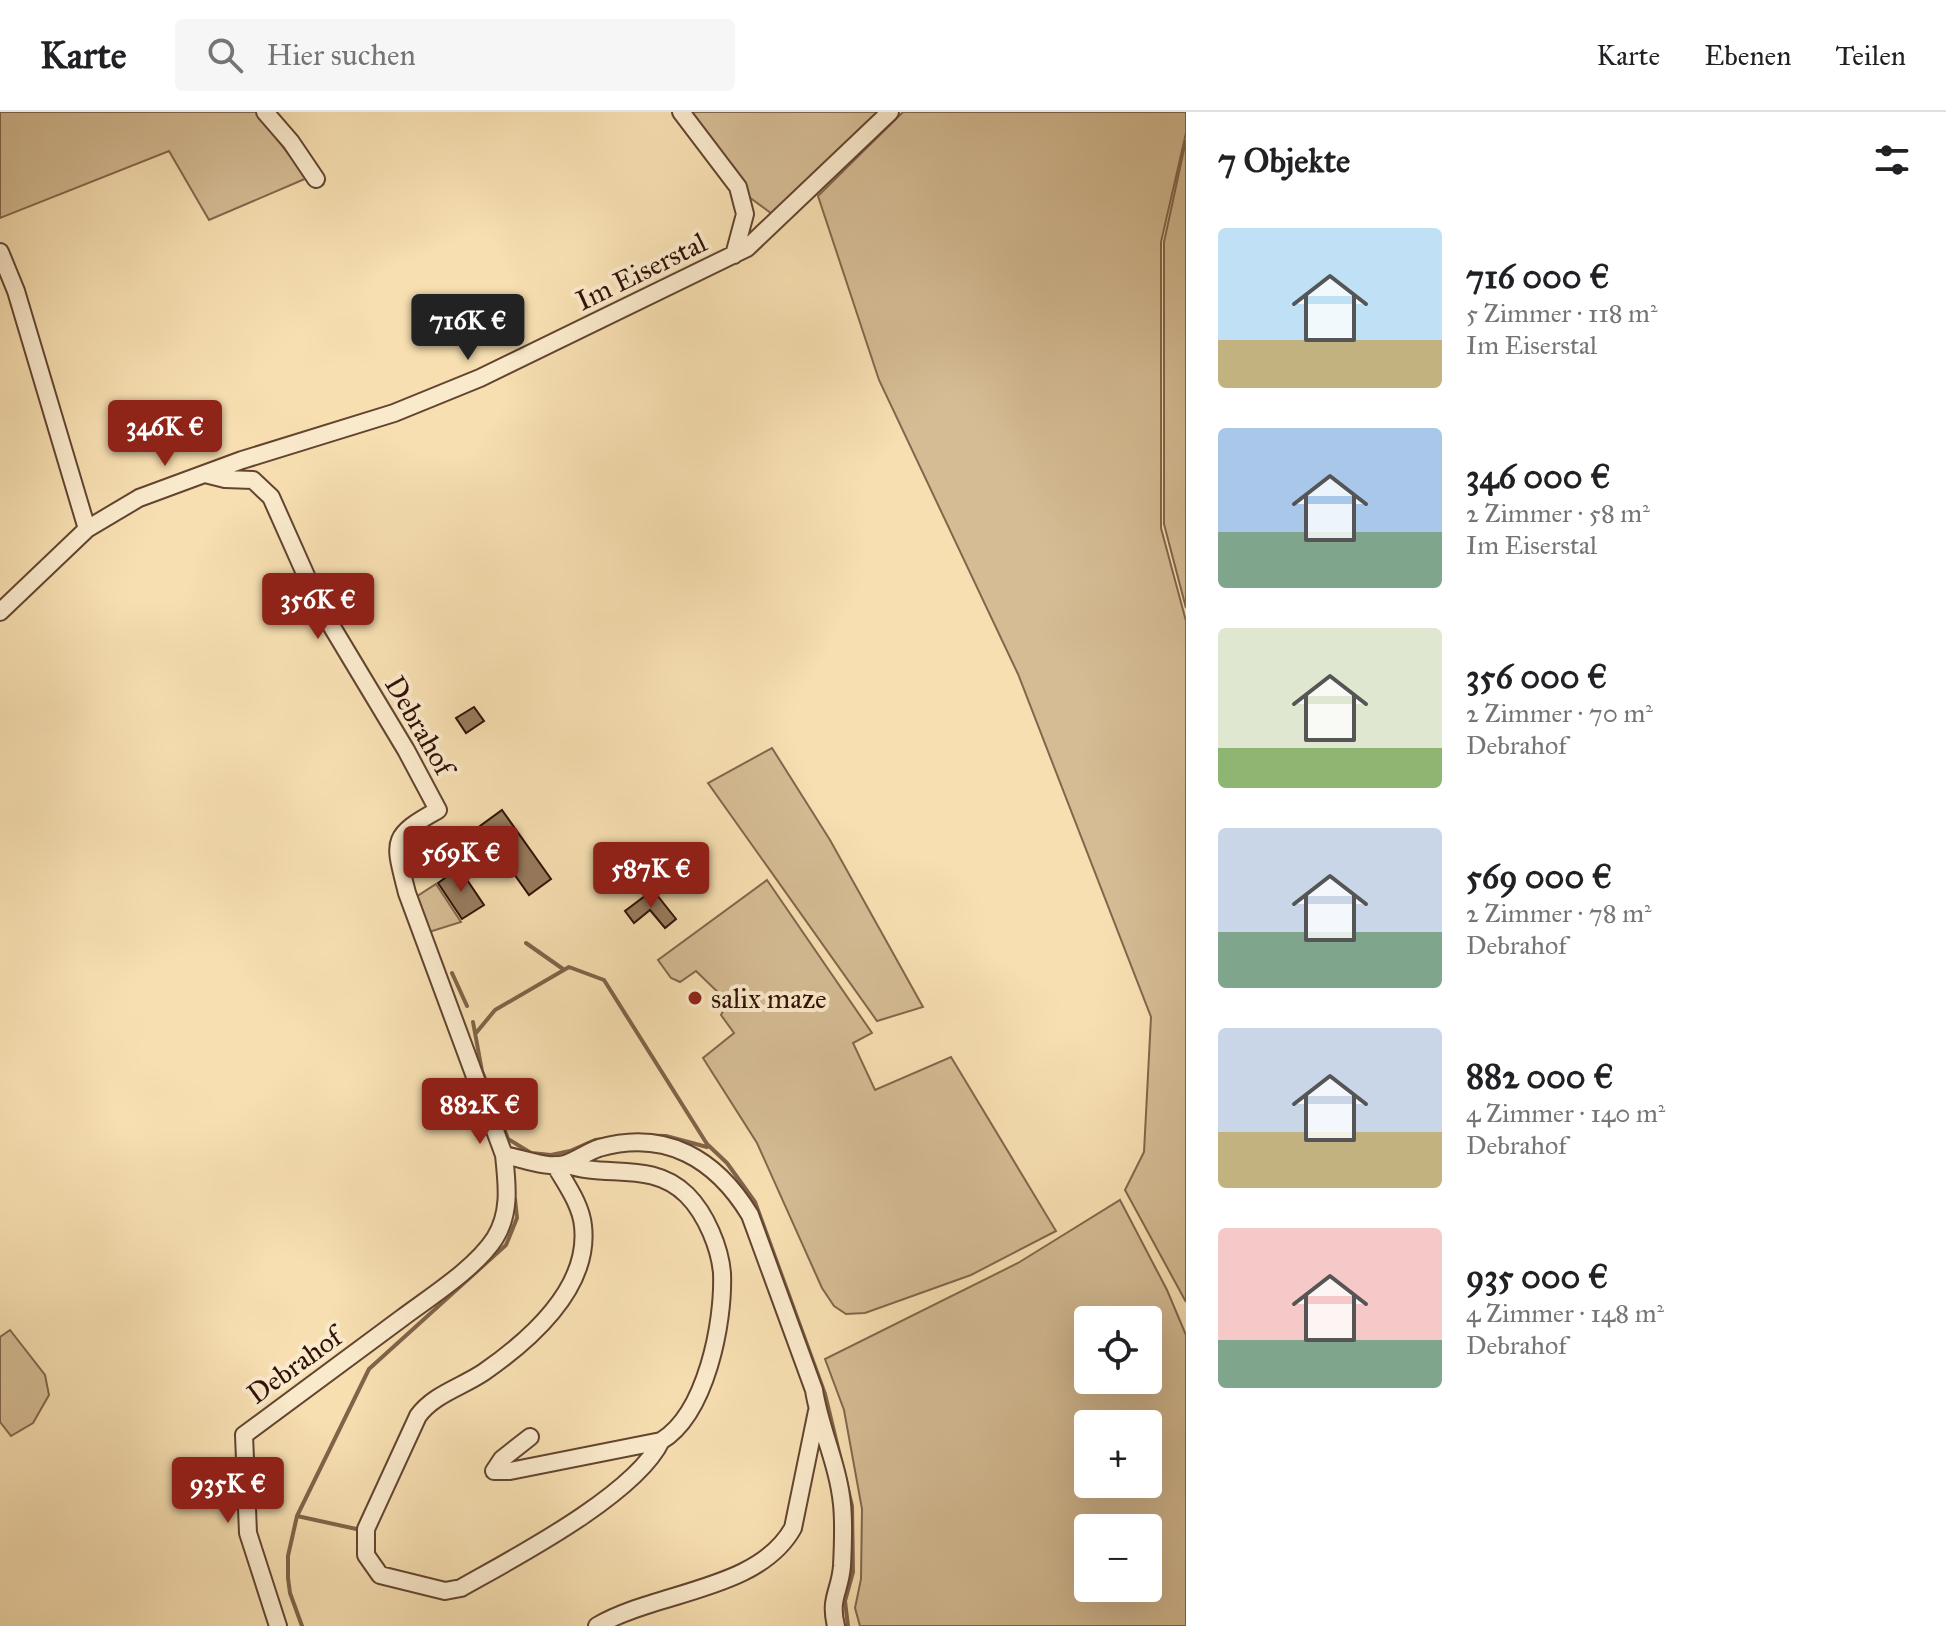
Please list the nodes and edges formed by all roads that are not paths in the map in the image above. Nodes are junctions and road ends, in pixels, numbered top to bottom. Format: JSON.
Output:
{"nodes":[{"id":1,"x":265,"y":112,"type":"edge"},
{"id":2,"x":681,"y":112,"type":"edge"},
{"id":3,"x":890,"y":112,"type":"edge"},
{"id":4,"x":316,"y":179,"type":"dead end"},
{"id":5,"x":0,"y":252,"type":"edge"},
{"id":6,"x":734,"y":255,"type":"junction"},
{"id":7,"x":205,"y":474,"type":"junction"},
{"id":8,"x":87,"y":529,"type":"junction"},
{"id":9,"x":0,"y":612,"type":"edge"},
{"id":10,"x":504,"y":1155,"type":"junction"},
{"id":11,"x":560,"y":1164,"type":"junction"},
{"id":12,"x":817,"y":1411,"type":"junction"},
{"id":13,"x":530,"y":1437,"type":"dead end"},
{"id":14,"x":661,"y":1441,"type":"junction"},
{"id":15,"x":278,"y":1626,"type":"edge"},
{"id":16,"x":597,"y":1626,"type":"edge"},
{"id":17,"x":836,"y":1626,"type":"edge"}],
"edges":[{"from":1,"to":4,"type":"street"},
{"from":2,"to":6,"type":"street"},
{"from":3,"to":6,"type":"street","name":"Im Eiserstal"},
{"from":5,"to":8,"type":"street"},
{"from":6,"to":7,"type":"street","name":"Im Eiserstal"},
{"from":7,"to":8,"type":"street","name":"Im Eiserstal"},
{"from":7,"to":10,"type":"street","name":"Debrahof"},
{"from":8,"to":9,"type":"street","name":"Im Eiserstal"},
{"from":10,"to":11,"type":"street"},
{"from":10,"to":15,"type":"street","name":"Debrahof"},
{"from":11,"to":12,"type":"street"},
{"from":11,"to":14,"type":"street"},
{"from":11,"to":14,"type":"street"},
{"from":12,"to":16,"type":"street"},
{"from":12,"to":17,"type":"street"},
{"from":13,"to":14,"type":"street"}]}
